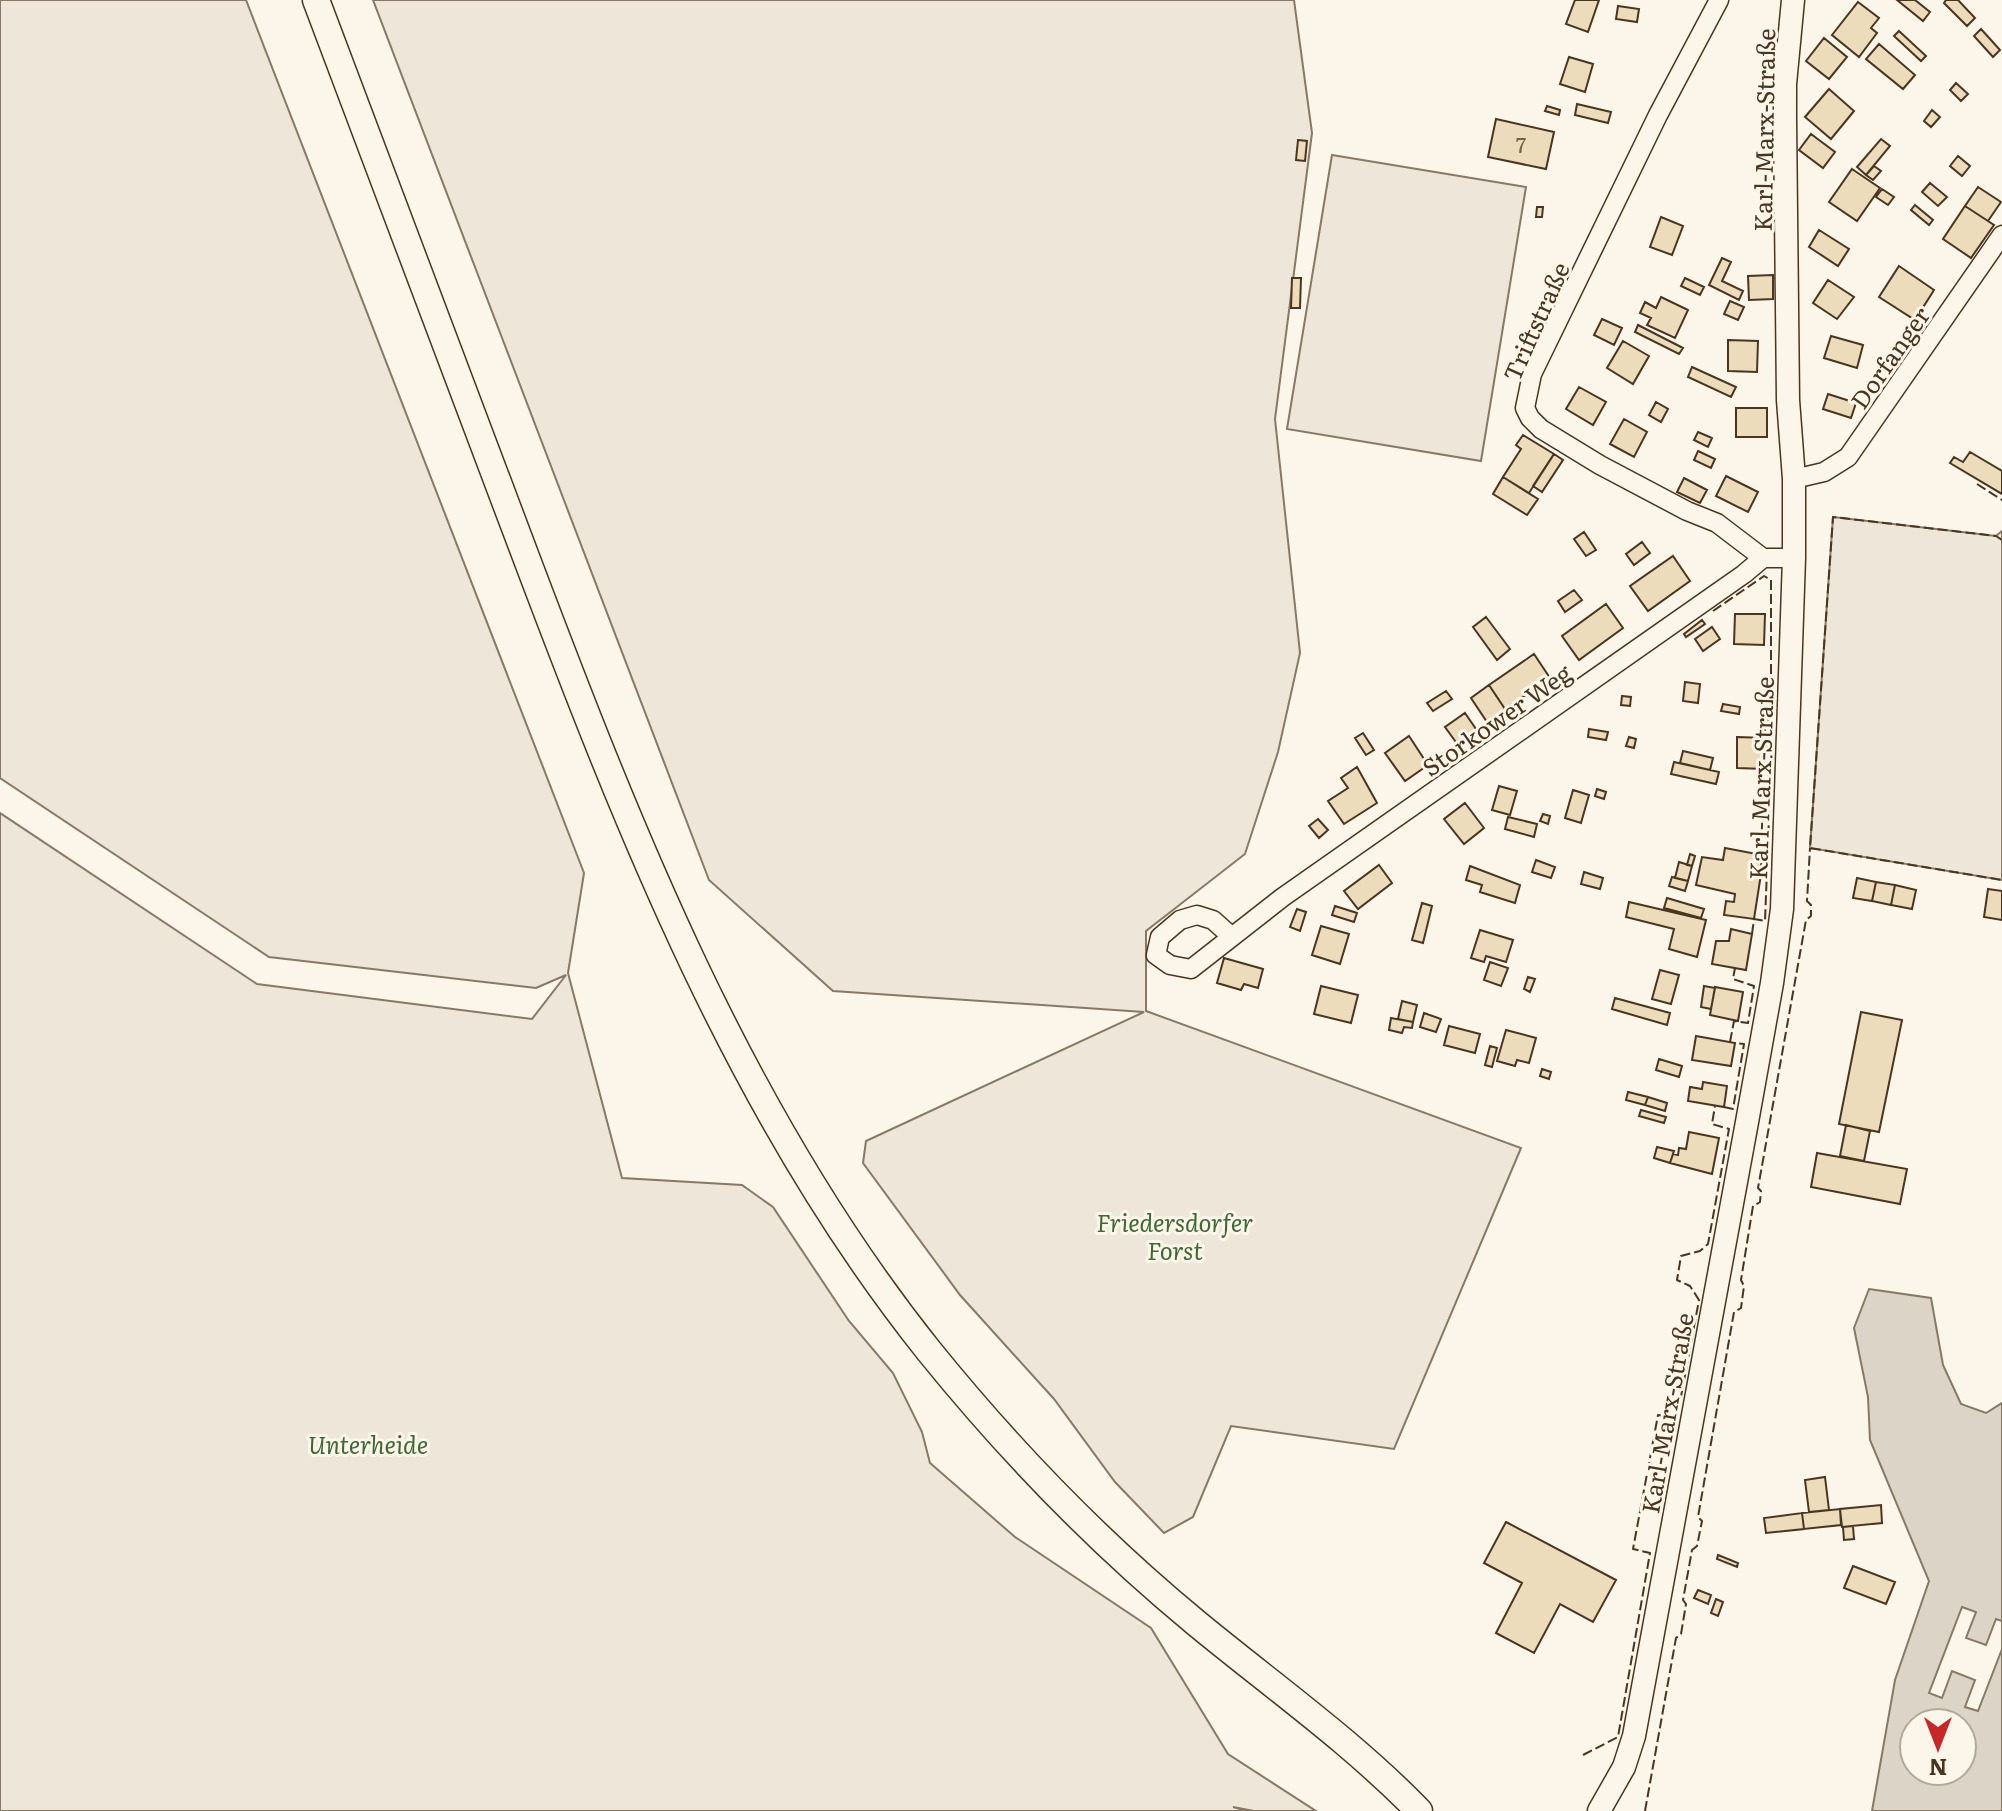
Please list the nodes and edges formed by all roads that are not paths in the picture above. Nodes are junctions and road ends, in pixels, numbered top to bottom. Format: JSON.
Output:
{"nodes":[{"id":1,"x":316,"y":0,"type":"edge"},
{"id":2,"x":1719,"y":0,"type":"edge"},
{"id":3,"x":1793,"y":0,"type":"edge"},
{"id":4,"x":2002,"y":235,"type":"edge"},
{"id":5,"x":1794,"y":479,"type":"junction"},
{"id":6,"x":1763,"y":558,"type":"junction"},
{"id":7,"x":1794,"y":558,"type":"junction"},
{"id":8,"x":1232,"y":937,"type":"dead end"},
{"id":9,"x":1601,"y":1808,"type":"edge"},
{"id":10,"x":1419,"y":1811,"type":"edge"}],
"edges":[{"from":1,"to":10,"type":"main road"},
{"from":2,"to":6,"type":"street","name":"Triftstraße"},
{"from":3,"to":5,"type":"street","name":"Karl-Marx-Straße"},
{"from":4,"to":5,"type":"street","name":"Dorfanger"},
{"from":5,"to":7,"type":"street","name":"Karl-Marx-Straße"},
{"from":6,"to":7,"type":"street"},
{"from":6,"to":8,"type":"street","name":"Storkower Weg"},
{"from":7,"to":9,"type":"street","name":"Karl-Marx-Straße"}]}
